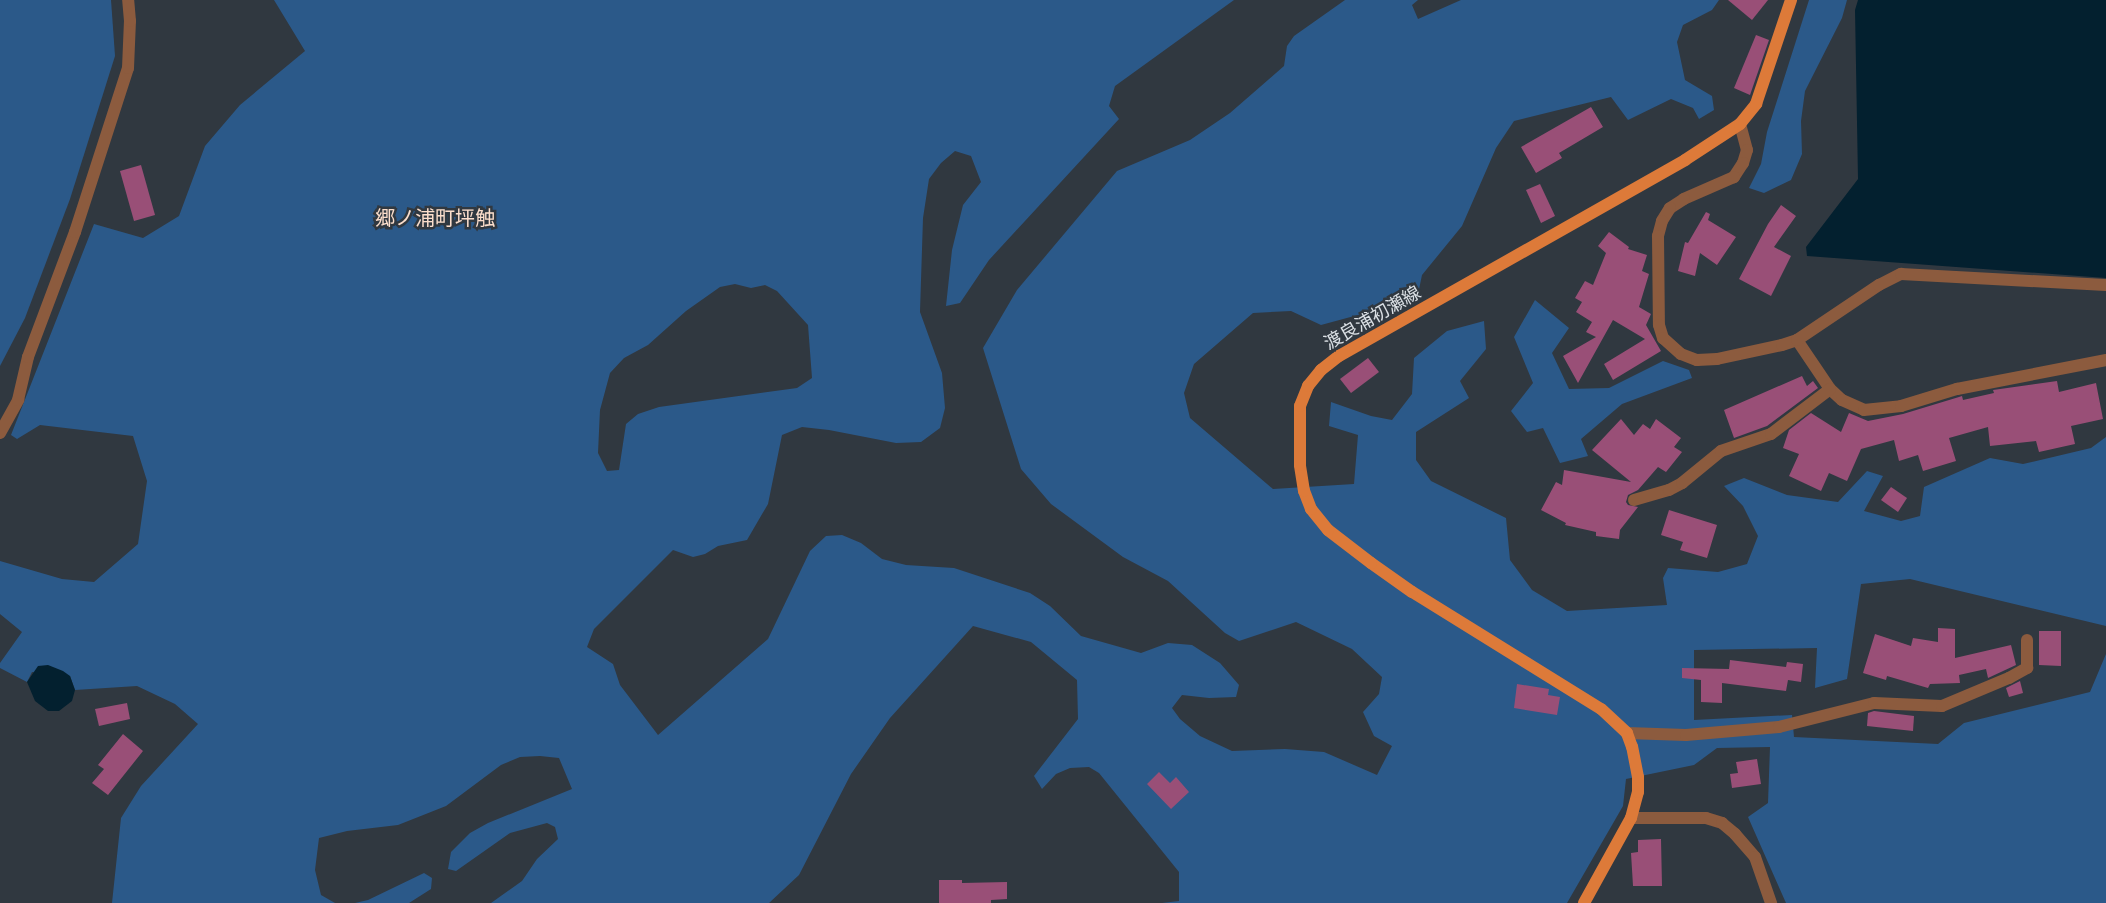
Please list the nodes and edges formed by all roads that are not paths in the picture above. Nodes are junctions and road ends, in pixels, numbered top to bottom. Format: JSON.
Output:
{"nodes":[{"id":1,"x":128,"y":0,"type":"edge"},
{"id":2,"x":1792,"y":0,"type":"edge"},
{"id":3,"x":1740,"y":124,"type":"junction"},
{"id":4,"x":2106,"y":285,"type":"edge"},
{"id":5,"x":1797,"y":340,"type":"junction"},
{"id":6,"x":2106,"y":360,"type":"edge"},
{"id":7,"x":1830,"y":389,"type":"junction"},
{"id":8,"x":0,"y":433,"type":"edge"},
{"id":9,"x":1634,"y":500,"type":"dead end"},
{"id":10,"x":2027,"y":640,"type":"dead end"},
{"id":11,"x":1627,"y":733,"type":"junction"},
{"id":12,"x":1632,"y":818,"type":"junction"},
{"id":13,"x":1584,"y":903,"type":"edge"},
{"id":14,"x":1771,"y":903,"type":"edge"}],
"edges":[{"from":1,"to":8,"type":"street"},
{"from":2,"to":3,"type":"main road","name":"渡良浦初瀬線"},
{"from":3,"to":5,"type":"street"},
{"from":3,"to":11,"type":"main road","name":"渡良浦初瀬線"},
{"from":4,"to":5,"type":"street"},
{"from":5,"to":7,"type":"street"},
{"from":6,"to":7,"type":"street"},
{"from":7,"to":9,"type":"street"},
{"from":10,"to":11,"type":"street"},
{"from":11,"to":12,"type":"main road"},
{"from":12,"to":13,"type":"main road"},
{"from":12,"to":14,"type":"street"}]}
